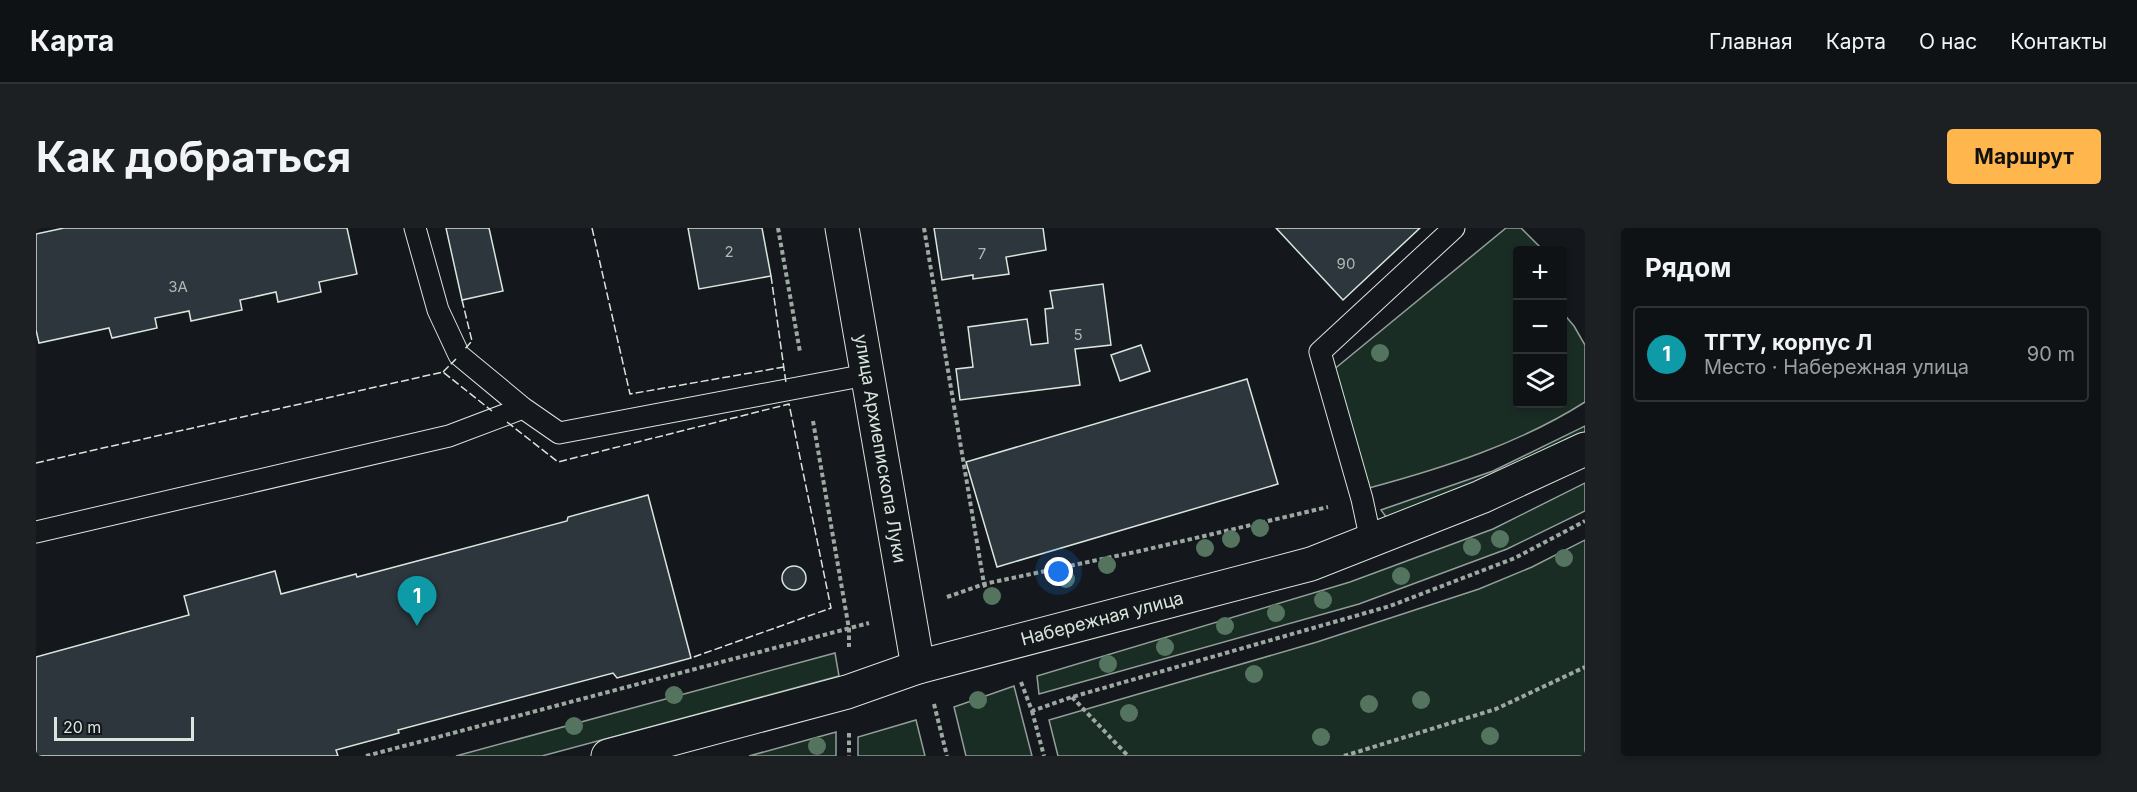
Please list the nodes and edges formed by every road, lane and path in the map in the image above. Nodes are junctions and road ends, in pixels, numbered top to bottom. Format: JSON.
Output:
{"nodes":[{"id":1,"x":415,"y":228,"type":"edge"},
{"id":2,"x":778,"y":228,"type":"edge"},
{"id":3,"x":842,"y":228,"type":"edge"},
{"id":4,"x":924,"y":228,"type":"edge"},
{"id":5,"x":1454,"y":228,"type":"edge"},
{"id":6,"x":866,"y":375,"type":"junction"},
{"id":7,"x":806,"y":386,"type":"junction"},
{"id":8,"x":523,"y":408,"type":"junction"},
{"id":9,"x":1585,"y":449,"type":"edge"},
{"id":10,"x":1362,"y":499,"type":"junction"},
{"id":11,"x":1585,"y":521,"type":"edge"},
{"id":12,"x":36,"y":532,"type":"edge"},
{"id":13,"x":1371,"y":541,"type":"junction"},
{"id":14,"x":984,"y":584,"type":"junction"},
{"id":15,"x":909,"y":610,"type":"junction"},
{"id":16,"x":849,"y":629,"type":"junction"},
{"id":17,"x":1007,"y":643,"type":"junction"},
{"id":18,"x":918,"y":667,"type":"junction"},
{"id":19,"x":1585,"y":667,"type":"edge"},
{"id":20,"x":848,"y":693,"type":"junction"},
{"id":21,"x":1072,"y":697,"type":"junction"},
{"id":22,"x":1032,"y":711,"type":"junction"},
{"id":23,"x":366,"y":756,"type":"edge"},
{"id":24,"x":608,"y":756,"type":"edge"},
{"id":25,"x":947,"y":756,"type":"edge"},
{"id":26,"x":1044,"y":756,"type":"edge"},
{"id":27,"x":1128,"y":756,"type":"edge"},
{"id":28,"x":1344,"y":756,"type":"edge"}],
"edges":[{"from":1,"to":8,"type":"lane"},
{"from":2,"to":7,"type":"path"},
{"from":3,"to":6,"type":"street","name":"улица Архиепископа Луки"},
{"from":4,"to":14,"type":"path"},
{"from":5,"to":10,"type":"lane"},
{"from":6,"to":7,"type":"lane"},
{"from":6,"to":15,"type":"street","name":"улица Архиепископа Луки"},
{"from":7,"to":8,"type":"lane"},
{"from":7,"to":16,"type":"path"},
{"from":8,"to":12,"type":"lane"},
{"from":9,"to":13,"type":"street","name":"Набережная улица"},
{"from":10,"to":13,"type":"lane"},
{"from":10,"to":14,"type":"path"},
{"from":11,"to":21,"type":"path"},
{"from":13,"to":17,"type":"street","name":"Набережная улица"},
{"from":14,"to":15,"type":"path"},
{"from":14,"to":17,"type":"path"},
{"from":15,"to":16,"type":"path"},
{"from":15,"to":18,"type":"street","name":"улица Архиепископа Луки"},
{"from":16,"to":20,"type":"path"},
{"from":16,"to":23,"type":"path"},
{"from":17,"to":18,"type":"street","name":"Набережная улица"},
{"from":17,"to":22,"type":"path"},
{"from":18,"to":20,"type":"street","name":"Набережная улица"},
{"from":18,"to":25,"type":"path"},
{"from":19,"to":28,"type":"path"},
{"from":20,"to":24,"type":"street","name":"Набережная улица"},
{"from":21,"to":22,"type":"path"},
{"from":21,"to":27,"type":"path"},
{"from":22,"to":26,"type":"path"}]}
